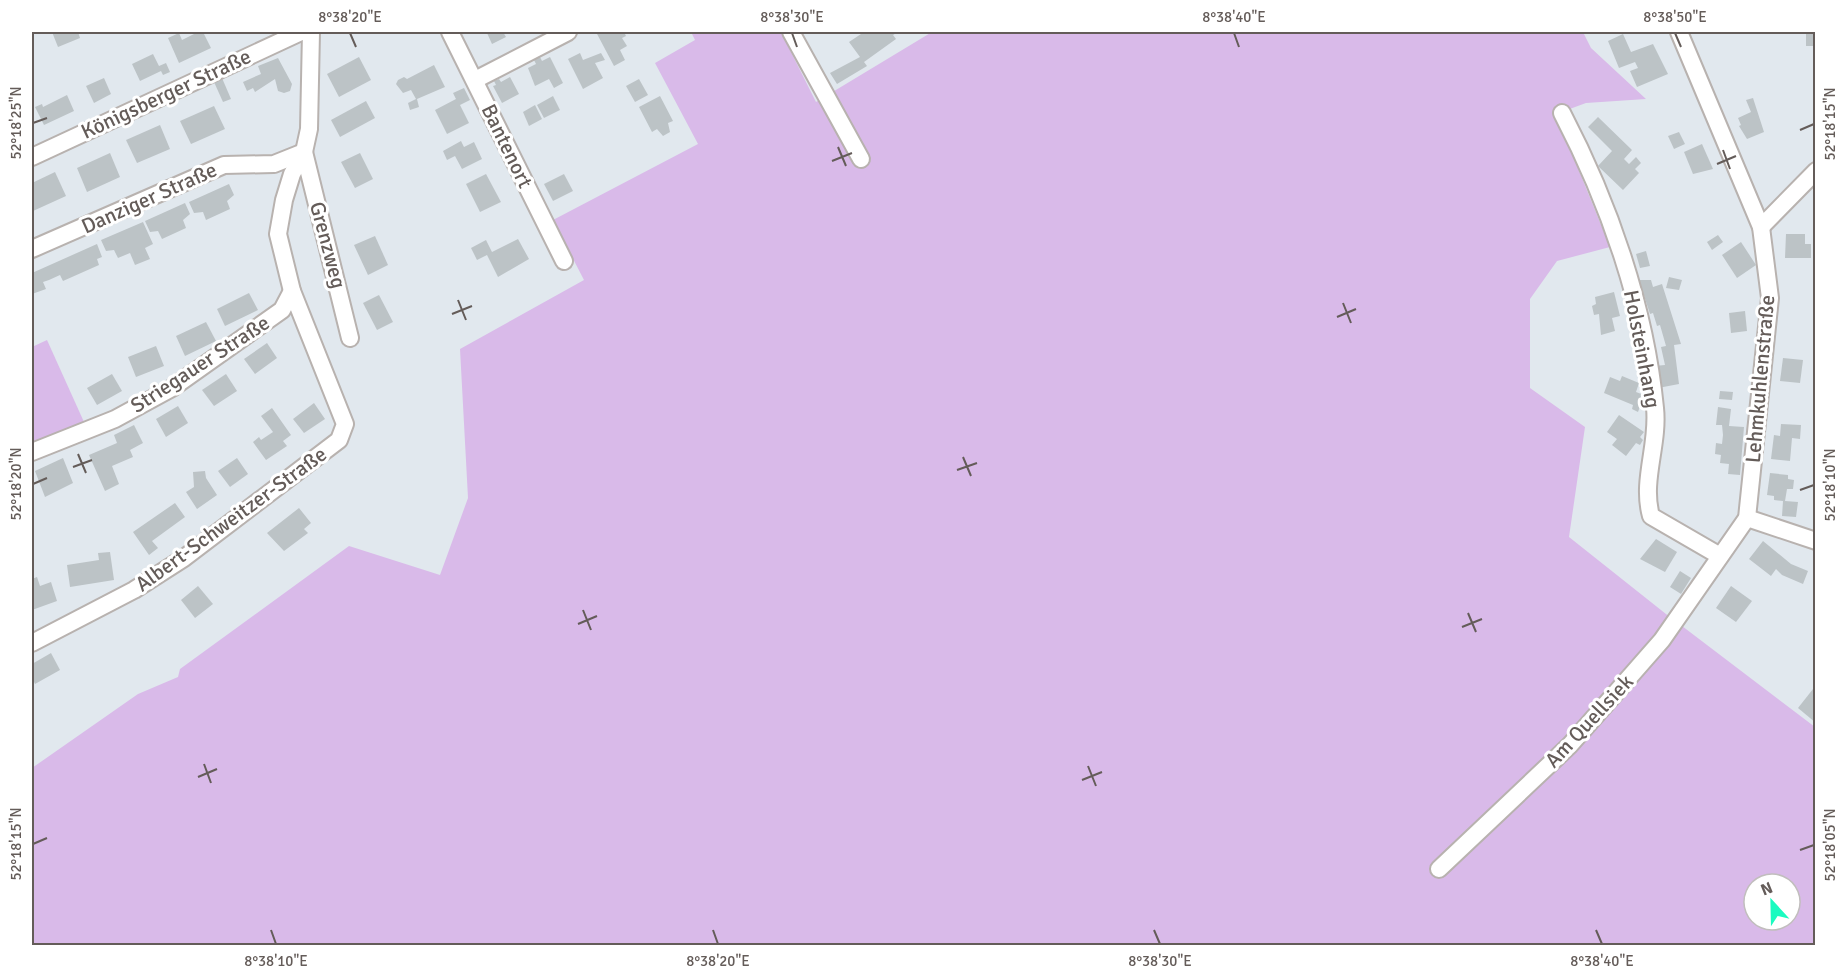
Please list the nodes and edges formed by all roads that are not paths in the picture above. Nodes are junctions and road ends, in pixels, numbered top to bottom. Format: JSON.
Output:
{"nodes":[{"id":1,"x":301,"y":32,"type":"edge"},
{"id":2,"x":311,"y":32,"type":"edge"},
{"id":3,"x":450,"y":32,"type":"edge"},
{"id":4,"x":568,"y":32,"type":"edge"},
{"id":5,"x":791,"y":32,"type":"edge"},
{"id":6,"x":1679,"y":32,"type":"edge"},
{"id":7,"x":475,"y":80,"type":"junction"},
{"id":8,"x":1562,"y":113,"type":"dead end"},
{"id":9,"x":304,"y":152,"type":"junction"},
{"id":10,"x":32,"y":157,"type":"edge"},
{"id":11,"x":861,"y":159,"type":"dead end"},
{"id":12,"x":1815,"y":171,"type":"edge"},
{"id":13,"x":1761,"y":227,"type":"junction"},
{"id":14,"x":32,"y":249,"type":"edge"},
{"id":15,"x":564,"y":261,"type":"dead end"},
{"id":16,"x":292,"y":291,"type":"junction"},
{"id":17,"x":300,"y":313,"type":"joint"},
{"id":18,"x":350,"y":338,"type":"dead end"},
{"id":19,"x":32,"y":452,"type":"edge"},
{"id":20,"x":1747,"y":518,"type":"junction"},
{"id":21,"x":1815,"y":542,"type":"edge"},
{"id":22,"x":1720,"y":556,"type":"junction"},
{"id":23,"x":32,"y":643,"type":"edge"},
{"id":24,"x":1439,"y":869,"type":"dead end"}],
"edges":[{"from":1,"to":10,"type":"street","name":"Königsberger Straße"},
{"from":2,"to":9,"type":"street","name":"Grenzweg"},
{"from":3,"to":7,"type":"street","name":"Bantenort"},
{"from":4,"to":7,"type":"street"},
{"from":5,"to":11,"type":"street"},
{"from":6,"to":13,"type":"street","name":"Lehmkuhlenstraße"},
{"from":7,"to":15,"type":"street","name":"Bantenort"},
{"from":8,"to":22,"type":"street","name":"Holsteinhang"},
{"from":9,"to":14,"type":"street","name":"Danziger Straße"},
{"from":9,"to":16,"type":"street","name":"Grenzweg"},
{"from":9,"to":18,"type":"street","name":"Grenzweg"},
{"from":12,"to":13,"type":"street"},
{"from":13,"to":20,"type":"street","name":"Lehmkuhlenstraße"},
{"from":16,"to":17,"type":"street","name":"Grenzweg"},
{"from":16,"to":19,"type":"street","name":"Striegauer Straße"},
{"from":17,"to":23,"type":"street","name":"Albert-Schweitzer-Straße"},
{"from":20,"to":21,"type":"street"},
{"from":20,"to":22,"type":"street","name":"Lehmkuhlenstraße"},
{"from":22,"to":24,"type":"street","name":"Am Quellsiek"}]}
